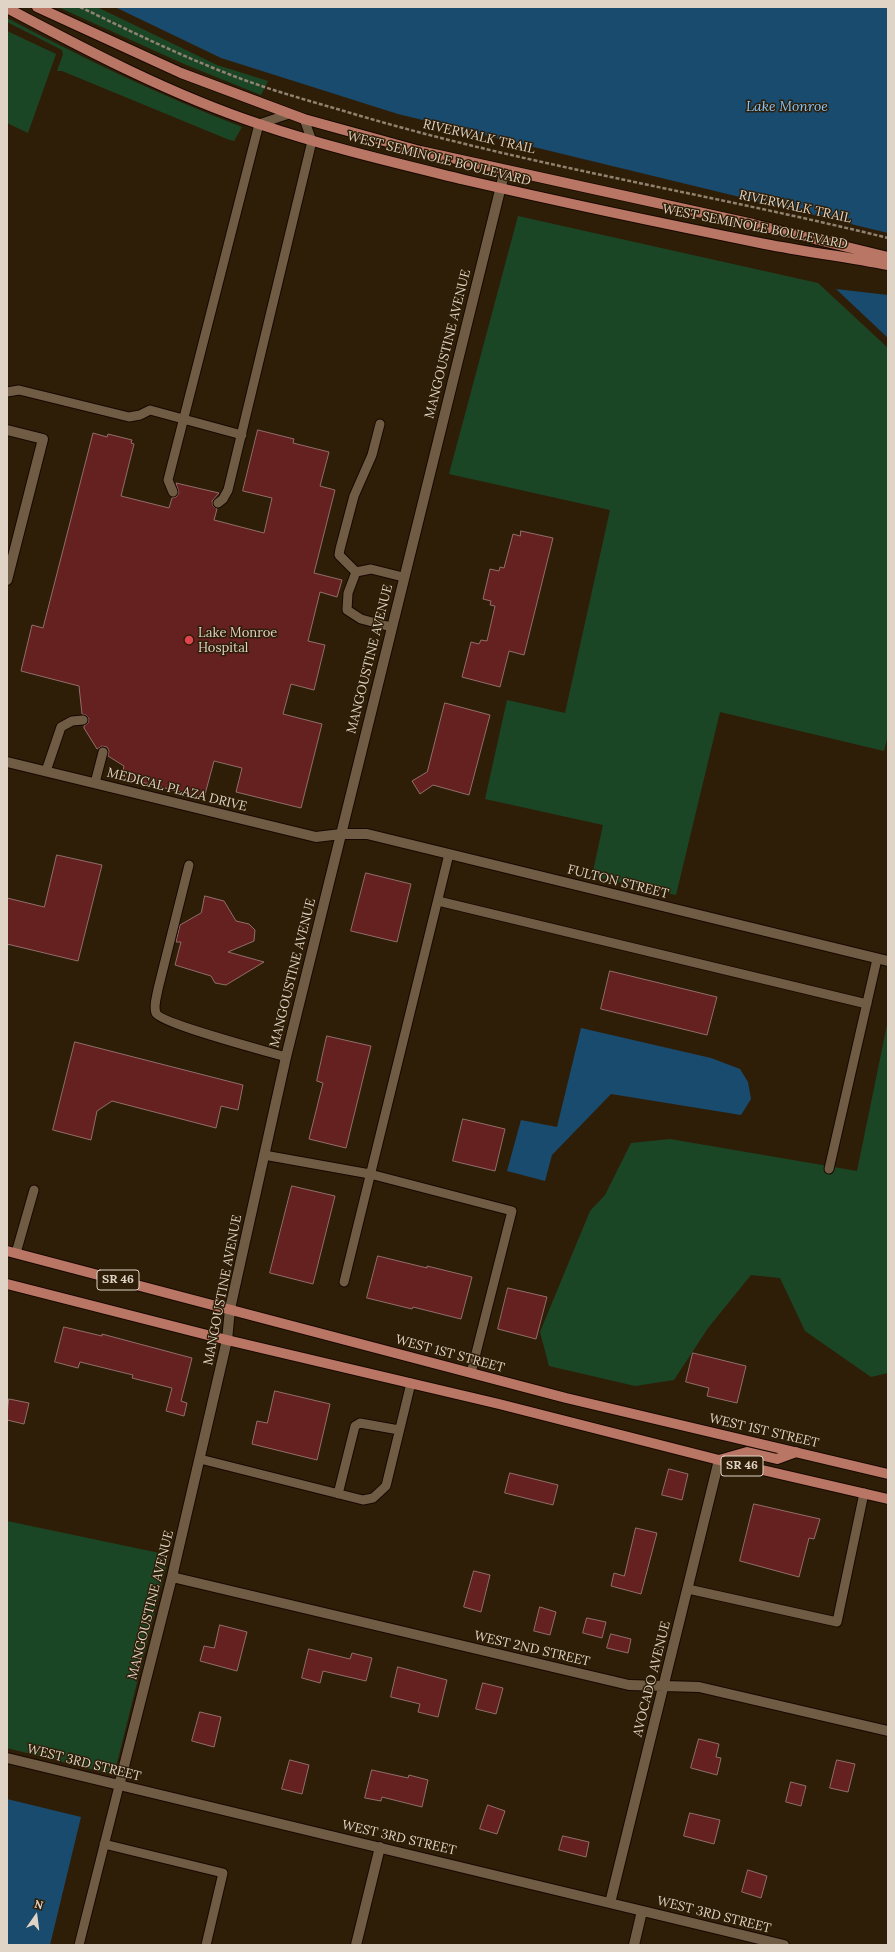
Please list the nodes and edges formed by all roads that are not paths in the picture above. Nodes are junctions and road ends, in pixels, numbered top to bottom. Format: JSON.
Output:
{"nodes":[{"id":1,"x":37,"y":7,"type":"edge"},
{"id":2,"x":7,"y":8,"type":"edge"},
{"id":3,"x":289,"y":114,"type":"junction"},
{"id":4,"x":304,"y":119,"type":"junction"},
{"id":5,"x":258,"y":124,"type":"junction"},
{"id":6,"x":312,"y":141,"type":"junction"},
{"id":7,"x":505,"y":170,"type":"junction"},
{"id":8,"x":501,"y":188,"type":"junction"},
{"id":9,"x":888,"y":257,"type":"edge"},
{"id":10,"x":888,"y":266,"type":"edge"},
{"id":11,"x":7,"y":392,"type":"edge"},
{"id":12,"x":184,"y":421,"type":"junction"},
{"id":13,"x":380,"y":424,"type":"dead end"},
{"id":14,"x":7,"y":430,"type":"edge"},
{"id":15,"x":242,"y":435,"type":"junction"},
{"id":16,"x":173,"y":492,"type":"dead end"},
{"id":17,"x":218,"y":503,"type":"dead end"},
{"id":18,"x":356,"y":572,"type":"junction"},
{"id":19,"x":403,"y":577,"type":"junction"},
{"id":20,"x":7,"y":580,"type":"edge"},
{"id":21,"x":391,"y":626,"type":"junction"},
{"id":22,"x":83,"y":720,"type":"dead end"},
{"id":23,"x":103,"y":752,"type":"dead end"},
{"id":24,"x":7,"y":762,"type":"edge"},
{"id":25,"x":46,"y":771,"type":"junction"},
{"id":26,"x":95,"y":783,"type":"junction"},
{"id":27,"x":341,"y":834,"type":"junction"},
{"id":28,"x":449,"y":854,"type":"junction"},
{"id":29,"x":189,"y":865,"type":"dead end"},
{"id":30,"x":438,"y":901,"type":"junction"},
{"id":31,"x":877,"y":959,"type":"junction"},
{"id":32,"x":888,"y":961,"type":"edge"},
{"id":33,"x":867,"y":1004,"type":"junction"},
{"id":34,"x":286,"y":1057,"type":"junction"},
{"id":35,"x":264,"y":1155,"type":"junction"},
{"id":36,"x":829,"y":1169,"type":"dead end"},
{"id":37,"x":370,"y":1174,"type":"junction"},
{"id":38,"x":34,"y":1190,"type":"dead end"},
{"id":39,"x":11,"y":1252,"type":"edge"},
{"id":40,"x":344,"y":1282,"type":"dead end"},
{"id":41,"x":7,"y":1284,"type":"edge"},
{"id":42,"x":230,"y":1309,"type":"junction"},
{"id":43,"x":227,"y":1340,"type":"junction"},
{"id":44,"x":471,"y":1373,"type":"junction"},
{"id":45,"x":411,"y":1383,"type":"junction"},
{"id":46,"x":399,"y":1430,"type":"junction"},
{"id":47,"x":796,"y":1452,"type":"junction"},
{"id":48,"x":200,"y":1459,"type":"junction"},
{"id":49,"x":719,"y":1460,"type":"junction"},
{"id":50,"x":888,"y":1474,"type":"edge"},
{"id":51,"x":864,"y":1493,"type":"junction"},
{"id":52,"x":338,"y":1494,"type":"junction"},
{"id":53,"x":888,"y":1499,"type":"edge"},
{"id":54,"x":172,"y":1577,"type":"junction"},
{"id":55,"x":688,"y":1589,"type":"junction"},
{"id":56,"x":664,"y":1687,"type":"junction"},
{"id":57,"x":888,"y":1731,"type":"edge"},
{"id":58,"x":7,"y":1758,"type":"edge"},
{"id":59,"x":119,"y":1786,"type":"junction"},
{"id":60,"x":104,"y":1844,"type":"junction"},
{"id":61,"x":380,"y":1847,"type":"junction"},
{"id":62,"x":610,"y":1903,"type":"junction"},
{"id":63,"x":642,"y":1911,"type":"junction"},
{"id":64,"x":79,"y":1945,"type":"edge"},
{"id":65,"x":206,"y":1945,"type":"edge"},
{"id":66,"x":356,"y":1945,"type":"edge"},
{"id":67,"x":634,"y":1945,"type":"edge"},
{"id":68,"x":784,"y":1945,"type":"edge"}],
"edges":[{"from":1,"to":3,"type":"main road","name":"WEST SEMINOLE BOULEVARD"},
{"from":2,"to":5,"type":"main road","name":"WEST SEMINOLE BOULEVARD"},
{"from":3,"to":4,"type":"main road","name":"WEST SEMINOLE BOULEVARD"},
{"from":3,"to":5,"type":"lane"},
{"from":4,"to":6,"type":"lane"},
{"from":4,"to":7,"type":"main road","name":"WEST SEMINOLE BOULEVARD"},
{"from":5,"to":6,"type":"main road","name":"WEST SEMINOLE BOULEVARD"},
{"from":5,"to":12,"type":"lane"},
{"from":6,"to":8,"type":"main road","name":"WEST SEMINOLE BOULEVARD"},
{"from":6,"to":15,"type":"lane"},
{"from":7,"to":8,"type":"street","name":"MANGOUSTINE AVENUE"},
{"from":7,"to":9,"type":"main road","name":"WEST SEMINOLE BOULEVARD"},
{"from":8,"to":10,"type":"main road","name":"WEST SEMINOLE BOULEVARD"},
{"from":8,"to":19,"type":"street","name":"MANGOUSTINE AVENUE"},
{"from":11,"to":12,"type":"lane"},
{"from":12,"to":15,"type":"lane"},
{"from":12,"to":16,"type":"lane"},
{"from":13,"to":18,"type":"lane"},
{"from":14,"to":20,"type":"street"},
{"from":15,"to":17,"type":"lane"},
{"from":18,"to":19,"type":"lane"},
{"from":18,"to":21,"type":"lane"},
{"from":19,"to":21,"type":"street","name":"MANGOUSTINE AVENUE"},
{"from":21,"to":27,"type":"street","name":"MANGOUSTINE AVENUE"},
{"from":22,"to":25,"type":"lane"},
{"from":23,"to":26,"type":"lane"},
{"from":24,"to":25,"type":"street","name":"MEDICAL PLAZA DRIVE"},
{"from":25,"to":26,"type":"street","name":"MEDICAL PLAZA DRIVE"},
{"from":26,"to":27,"type":"street","name":"MEDICAL PLAZA DRIVE"},
{"from":27,"to":28,"type":"street","name":"FULTON STREET"},
{"from":27,"to":34,"type":"street","name":"MANGOUSTINE AVENUE"},
{"from":28,"to":30,"type":"lane"},
{"from":28,"to":31,"type":"street","name":"FULTON STREET"},
{"from":29,"to":34,"type":"lane"},
{"from":30,"to":33,"type":"lane"},
{"from":30,"to":37,"type":"lane"},
{"from":31,"to":32,"type":"street","name":"FULTON STREET"},
{"from":31,"to":33,"type":"lane"},
{"from":33,"to":36,"type":"lane"},
{"from":34,"to":35,"type":"street","name":"MANGOUSTINE AVENUE"},
{"from":35,"to":37,"type":"lane"},
{"from":35,"to":42,"type":"street","name":"MANGOUSTINE AVENUE"},
{"from":37,"to":40,"type":"lane"},
{"from":37,"to":44,"type":"lane"},
{"from":38,"to":39,"type":"lane"},
{"from":39,"to":42,"type":"main road","name":"WEST 1ST STREET","number":"SR 46"},
{"from":41,"to":43,"type":"main road","number":"SR 46"},
{"from":42,"to":43,"type":"street","name":"MANGOUSTINE AVENUE"},
{"from":42,"to":44,"type":"main road","name":"WEST 1ST STREET","number":"SR 46"},
{"from":43,"to":45,"type":"main road","number":"SR 46"},
{"from":43,"to":48,"type":"street","name":"MANGOUSTINE AVENUE"},
{"from":44,"to":47,"type":"main road","name":"WEST 1ST STREET","number":"SR 46"},
{"from":45,"to":46,"type":"lane"},
{"from":45,"to":49,"type":"main road","number":"SR 46"},
{"from":46,"to":52,"type":"lane"},
{"from":46,"to":52,"type":"lane"},
{"from":47,"to":49,"type":"main road"},
{"from":47,"to":50,"type":"main road","name":"WEST 1ST STREET","number":"SR 46"},
{"from":48,"to":52,"type":"lane"},
{"from":48,"to":54,"type":"street","name":"MANGOUSTINE AVENUE"},
{"from":49,"to":51,"type":"main road","number":"SR 46"},
{"from":49,"to":55,"type":"street","name":"AVOCADO AVENUE"},
{"from":51,"to":53,"type":"main road","number":"SR 46"},
{"from":51,"to":55,"type":"lane"},
{"from":54,"to":56,"type":"street","name":"WEST 2ND STREET"},
{"from":54,"to":59,"type":"street","name":"MANGOUSTINE AVENUE"},
{"from":55,"to":56,"type":"street","name":"AVOCADO AVENUE"},
{"from":56,"to":57,"type":"street","name":"WEST 2ND STREET"},
{"from":56,"to":62,"type":"street","name":"AVOCADO AVENUE"},
{"from":58,"to":59,"type":"street","name":"WEST 3RD STREET"},
{"from":59,"to":60,"type":"lane"},
{"from":59,"to":61,"type":"street","name":"WEST 3RD STREET"},
{"from":60,"to":64,"type":"lane"},
{"from":60,"to":65,"type":"lane"},
{"from":61,"to":62,"type":"street","name":"WEST 3RD STREET"},
{"from":61,"to":66,"type":"street"},
{"from":62,"to":63,"type":"street","name":"WEST 3RD STREET"},
{"from":63,"to":67,"type":"street"},
{"from":63,"to":68,"type":"street","name":"WEST 3RD STREET"}]}
